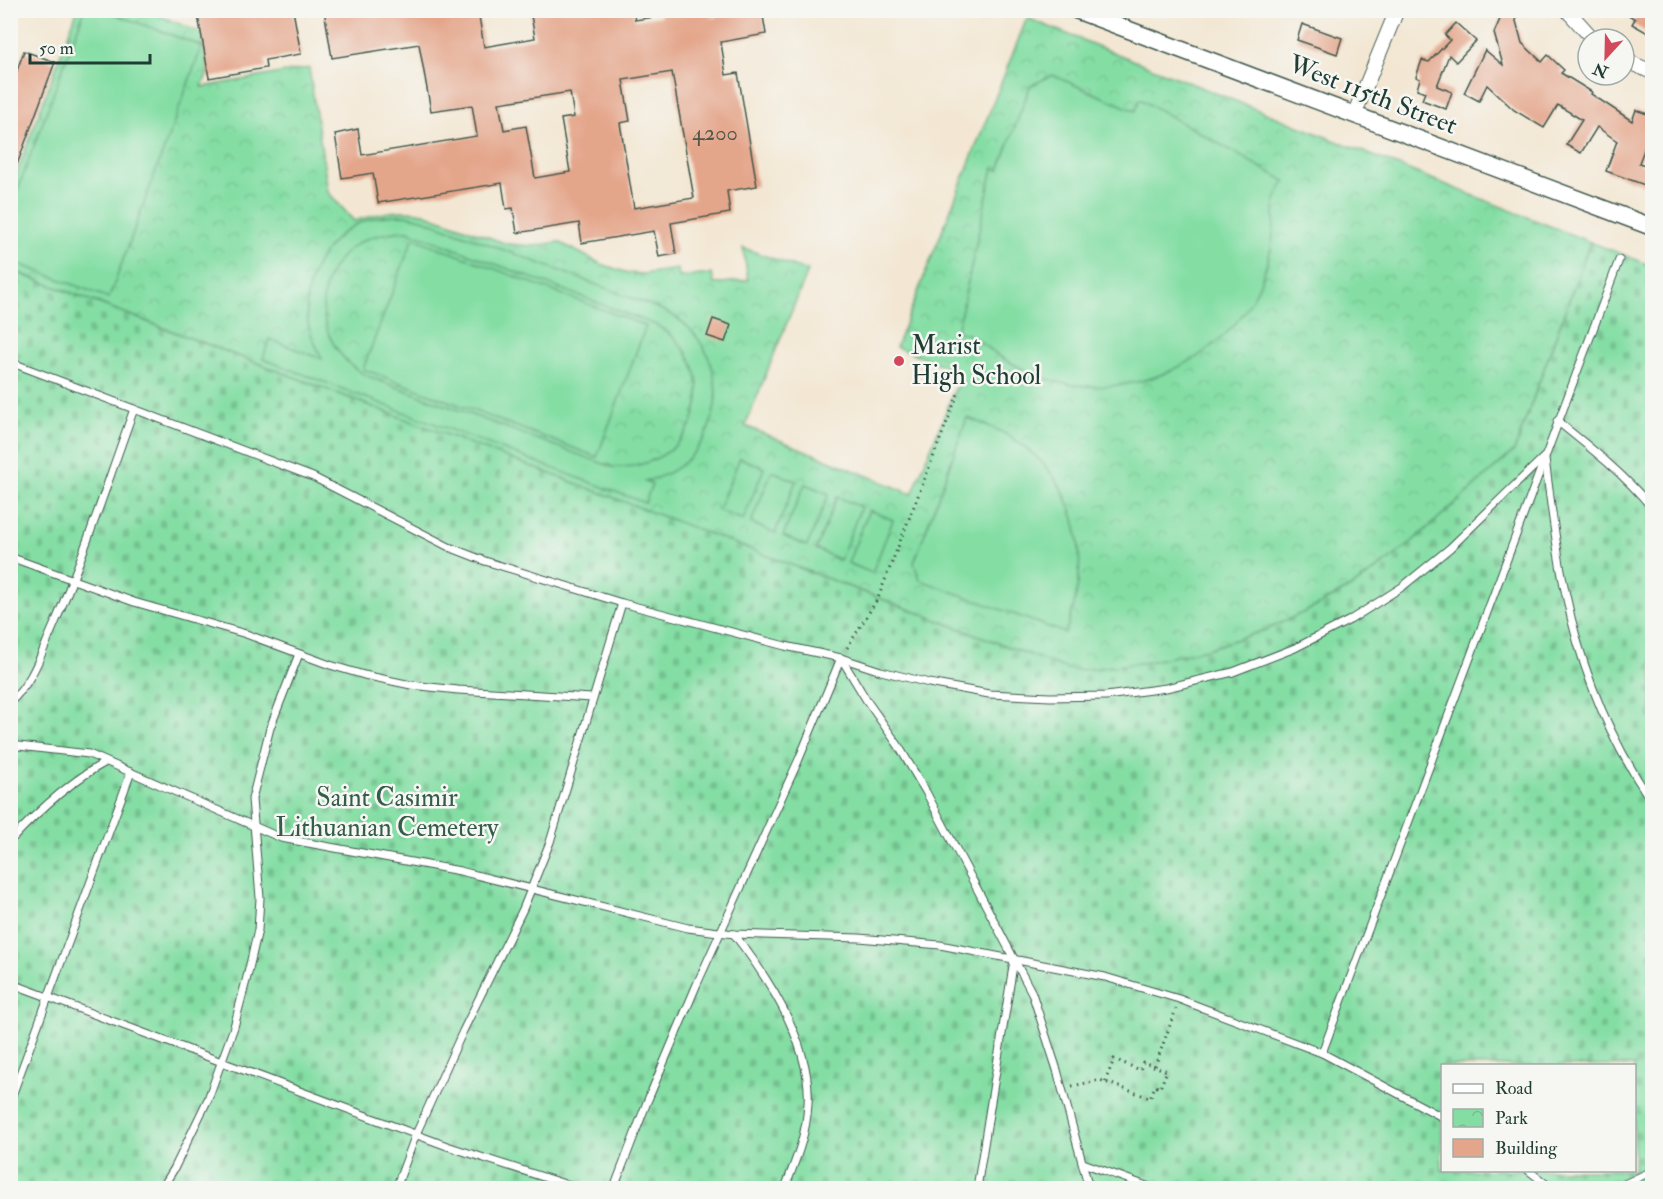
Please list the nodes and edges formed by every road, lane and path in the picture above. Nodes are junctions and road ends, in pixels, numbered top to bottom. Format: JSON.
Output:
{"nodes":[{"id":1,"x":1076,"y":10,"type":"edge"},
{"id":2,"x":1397,"y":10,"type":"edge"},
{"id":3,"x":1567,"y":10,"type":"edge"},
{"id":4,"x":1582,"y":27,"type":"edge"},
{"id":5,"x":1636,"y":65,"type":"edge"},
{"id":6,"x":1653,"y":72,"type":"edge"},
{"id":7,"x":1354,"y":115,"type":"junction"},
{"id":8,"x":1653,"y":227,"type":"edge"},
{"id":9,"x":1619,"y":260,"type":"dead end"},
{"id":10,"x":10,"y":362,"type":"edge"},
{"id":11,"x":959,"y":391,"type":"dead end"},
{"id":12,"x":134,"y":409,"type":"junction"},
{"id":13,"x":1557,"y":421,"type":"junction"},
{"id":14,"x":1544,"y":457,"type":"junction"},
{"id":15,"x":1653,"y":508,"type":"edge"},
{"id":16,"x":10,"y":557,"type":"edge"},
{"id":17,"x":72,"y":580,"type":"junction"},
{"id":18,"x":622,"y":603,"type":"junction"},
{"id":19,"x":298,"y":654,"type":"junction"},
{"id":20,"x":841,"y":657,"type":"junction"},
{"id":21,"x":592,"y":698,"type":"junction"},
{"id":22,"x":10,"y":702,"type":"edge"},
{"id":23,"x":10,"y":745,"type":"edge"},
{"id":24,"x":106,"y":762,"type":"junction"},
{"id":25,"x":131,"y":772,"type":"junction"},
{"id":26,"x":1653,"y":802,"type":"edge"},
{"id":27,"x":253,"y":826,"type":"junction"},
{"id":28,"x":10,"y":841,"type":"edge"},
{"id":29,"x":531,"y":889,"type":"junction"},
{"id":30,"x":721,"y":933,"type":"junction"},
{"id":31,"x":734,"y":934,"type":"junction"},
{"id":32,"x":1014,"y":959,"type":"junction"},
{"id":33,"x":10,"y":983,"type":"edge"},
{"id":34,"x":49,"y":997,"type":"junction"},
{"id":35,"x":1179,"y":999,"type":"junction"},
{"id":36,"x":1322,"y":1053,"type":"junction"},
{"id":37,"x":222,"y":1063,"type":"junction"},
{"id":38,"x":1155,"y":1066,"type":"junction"},
{"id":39,"x":1105,"y":1082,"type":"junction"},
{"id":40,"x":1062,"y":1090,"type":"junction"},
{"id":41,"x":10,"y":1101,"type":"edge"},
{"id":42,"x":1441,"y":1116,"type":"edge"},
{"id":43,"x":416,"y":1134,"type":"junction"},
{"id":44,"x":1083,"y":1164,"type":"junction"},
{"id":45,"x":1653,"y":1171,"type":"edge"},
{"id":46,"x":1531,"y":1172,"type":"edge"},
{"id":47,"x":162,"y":1188,"type":"edge"},
{"id":48,"x":396,"y":1188,"type":"edge"},
{"id":49,"x":577,"y":1188,"type":"edge"},
{"id":50,"x":614,"y":1188,"type":"edge"},
{"id":51,"x":785,"y":1188,"type":"edge"},
{"id":52,"x":977,"y":1188,"type":"edge"},
{"id":53,"x":1089,"y":1188,"type":"edge"},
{"id":54,"x":1152,"y":1188,"type":"edge"},
{"id":55,"x":1551,"y":1188,"type":"edge"},
{"id":56,"x":1617,"y":1188,"type":"edge"}],
"edges":[{"from":1,"to":7,"type":"street","name":"West 115th Street"},
{"from":2,"to":7,"type":"street"},
{"from":3,"to":4,"type":"street"},
{"from":5,"to":6,"type":"street"},
{"from":7,"to":8,"type":"street","name":"West 115th Street"},
{"from":9,"to":13,"type":"lane"},
{"from":10,"to":12,"type":"lane"},
{"from":11,"to":20,"type":"path"},
{"from":12,"to":17,"type":"lane"},
{"from":12,"to":18,"type":"lane"},
{"from":13,"to":14,"type":"lane"},
{"from":13,"to":15,"type":"lane"},
{"from":14,"to":20,"type":"lane"},
{"from":14,"to":26,"type":"lane"},
{"from":14,"to":36,"type":"lane"},
{"from":16,"to":17,"type":"lane"},
{"from":17,"to":19,"type":"lane"},
{"from":17,"to":22,"type":"lane"},
{"from":18,"to":20,"type":"lane"},
{"from":18,"to":21,"type":"lane"},
{"from":19,"to":21,"type":"lane"},
{"from":19,"to":27,"type":"lane"},
{"from":20,"to":30,"type":"lane"},
{"from":20,"to":32,"type":"lane"},
{"from":21,"to":29,"type":"lane"},
{"from":23,"to":24,"type":"lane"},
{"from":24,"to":25,"type":"lane"},
{"from":24,"to":28,"type":"lane"},
{"from":25,"to":27,"type":"lane"},
{"from":25,"to":34,"type":"lane"},
{"from":27,"to":29,"type":"lane"},
{"from":27,"to":37,"type":"lane"},
{"from":29,"to":30,"type":"lane"},
{"from":29,"to":43,"type":"lane"},
{"from":30,"to":31,"type":"lane"},
{"from":30,"to":50,"type":"lane"},
{"from":31,"to":32,"type":"lane"},
{"from":31,"to":51,"type":"lane"},
{"from":32,"to":35,"type":"lane"},
{"from":32,"to":40,"type":"lane"},
{"from":32,"to":52,"type":"lane"},
{"from":33,"to":34,"type":"lane"},
{"from":34,"to":37,"type":"lane"},
{"from":34,"to":41,"type":"lane"},
{"from":35,"to":36,"type":"lane"},
{"from":35,"to":38,"type":"path"},
{"from":36,"to":42,"type":"lane"},
{"from":37,"to":43,"type":"lane"},
{"from":37,"to":47,"type":"lane"},
{"from":38,"to":39,"type":"path"},
{"from":38,"to":39,"type":"path"},
{"from":39,"to":40,"type":"path"},
{"from":40,"to":44,"type":"lane"},
{"from":43,"to":48,"type":"lane"},
{"from":43,"to":49,"type":"lane"},
{"from":44,"to":53,"type":"lane"},
{"from":44,"to":54,"type":"lane"},
{"from":45,"to":56,"type":"lane"},
{"from":46,"to":55,"type":"lane"}]}
